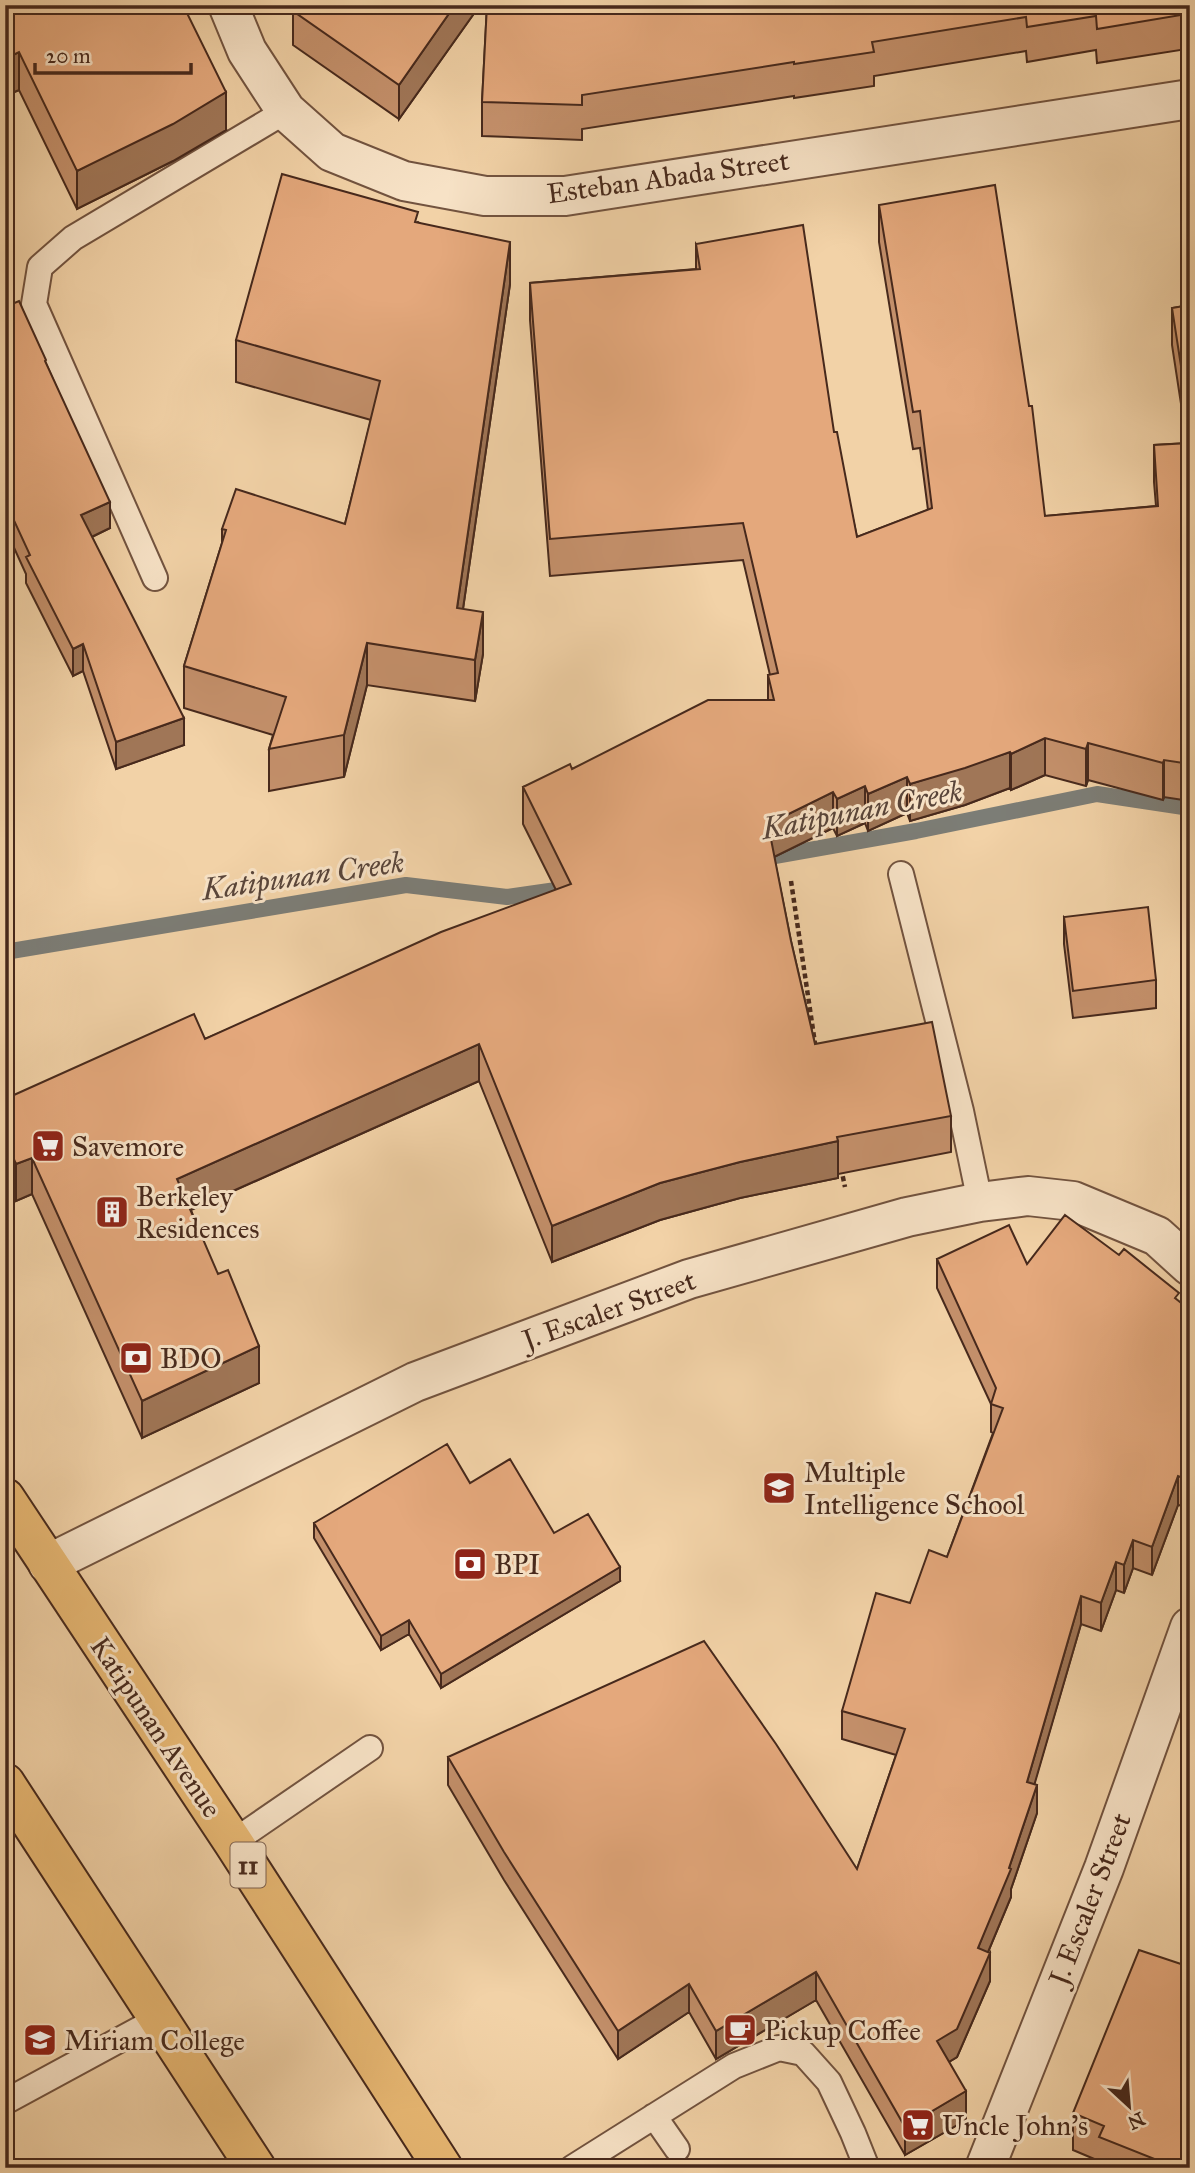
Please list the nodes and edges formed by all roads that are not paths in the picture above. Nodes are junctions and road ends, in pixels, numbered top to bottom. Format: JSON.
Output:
{"nodes":[{"id":1,"x":228,"y":5,"type":"edge"},
{"id":2,"x":1190,"y":99,"type":"edge"},
{"id":3,"x":286,"y":111,"type":"junction"},
{"id":4,"x":155,"y":578,"type":"dead end"},
{"id":5,"x":901,"y":874,"type":"dead end"},
{"id":6,"x":980,"y":1202,"type":"junction"},
{"id":7,"x":1190,"y":1266,"type":"edge"},
{"id":8,"x":5,"y":1497,"type":"edge"},
{"id":9,"x":48,"y":1564,"type":"junction"},
{"id":10,"x":1190,"y":1627,"type":"edge"},
{"id":11,"x":370,"y":1748,"type":"dead end"},
{"id":12,"x":5,"y":1783,"type":"edge"},
{"id":13,"x":233,"y":1842,"type":"junction"},
{"id":14,"x":158,"y":2019,"type":"junction"},
{"id":15,"x":5,"y":2102,"type":"edge"},
{"id":16,"x":654,"y":2116,"type":"junction"},
{"id":17,"x":677,"y":2149,"type":"dead end"},
{"id":18,"x":256,"y":2168,"type":"edge"},
{"id":19,"x":443,"y":2168,"type":"edge"},
{"id":20,"x":572,"y":2168,"type":"edge"},
{"id":21,"x":867,"y":2168,"type":"edge"},
{"id":22,"x":985,"y":2168,"type":"edge"}],
"edges":[{"from":1,"to":3,"type":"street","name":"Esteban Abada Street"},
{"from":2,"to":3,"type":"street","name":"Esteban Abada Street"},
{"from":3,"to":4,"type":"lane"},
{"from":5,"to":6,"type":"lane"},
{"from":6,"to":7,"type":"street","name":"J. Escaler Street"},
{"from":6,"to":9,"type":"street","name":"J. Escaler Street"},
{"from":8,"to":9,"type":"main road","name":"Katipunan Avenue","number":"11"},
{"from":9,"to":13,"type":"main road","name":"Katipunan Avenue","number":"11"},
{"from":10,"to":22,"type":"street","name":"J. Escaler Street"},
{"from":11,"to":13,"type":"lane"},
{"from":12,"to":14,"type":"main road"},
{"from":13,"to":19,"type":"main road","name":"Katipunan Avenue","number":"11"},
{"from":14,"to":15,"type":"lane"},
{"from":14,"to":18,"type":"main road"},
{"from":16,"to":17,"type":"lane"},
{"from":16,"to":20,"type":"lane"},
{"from":16,"to":21,"type":"lane"}]}
